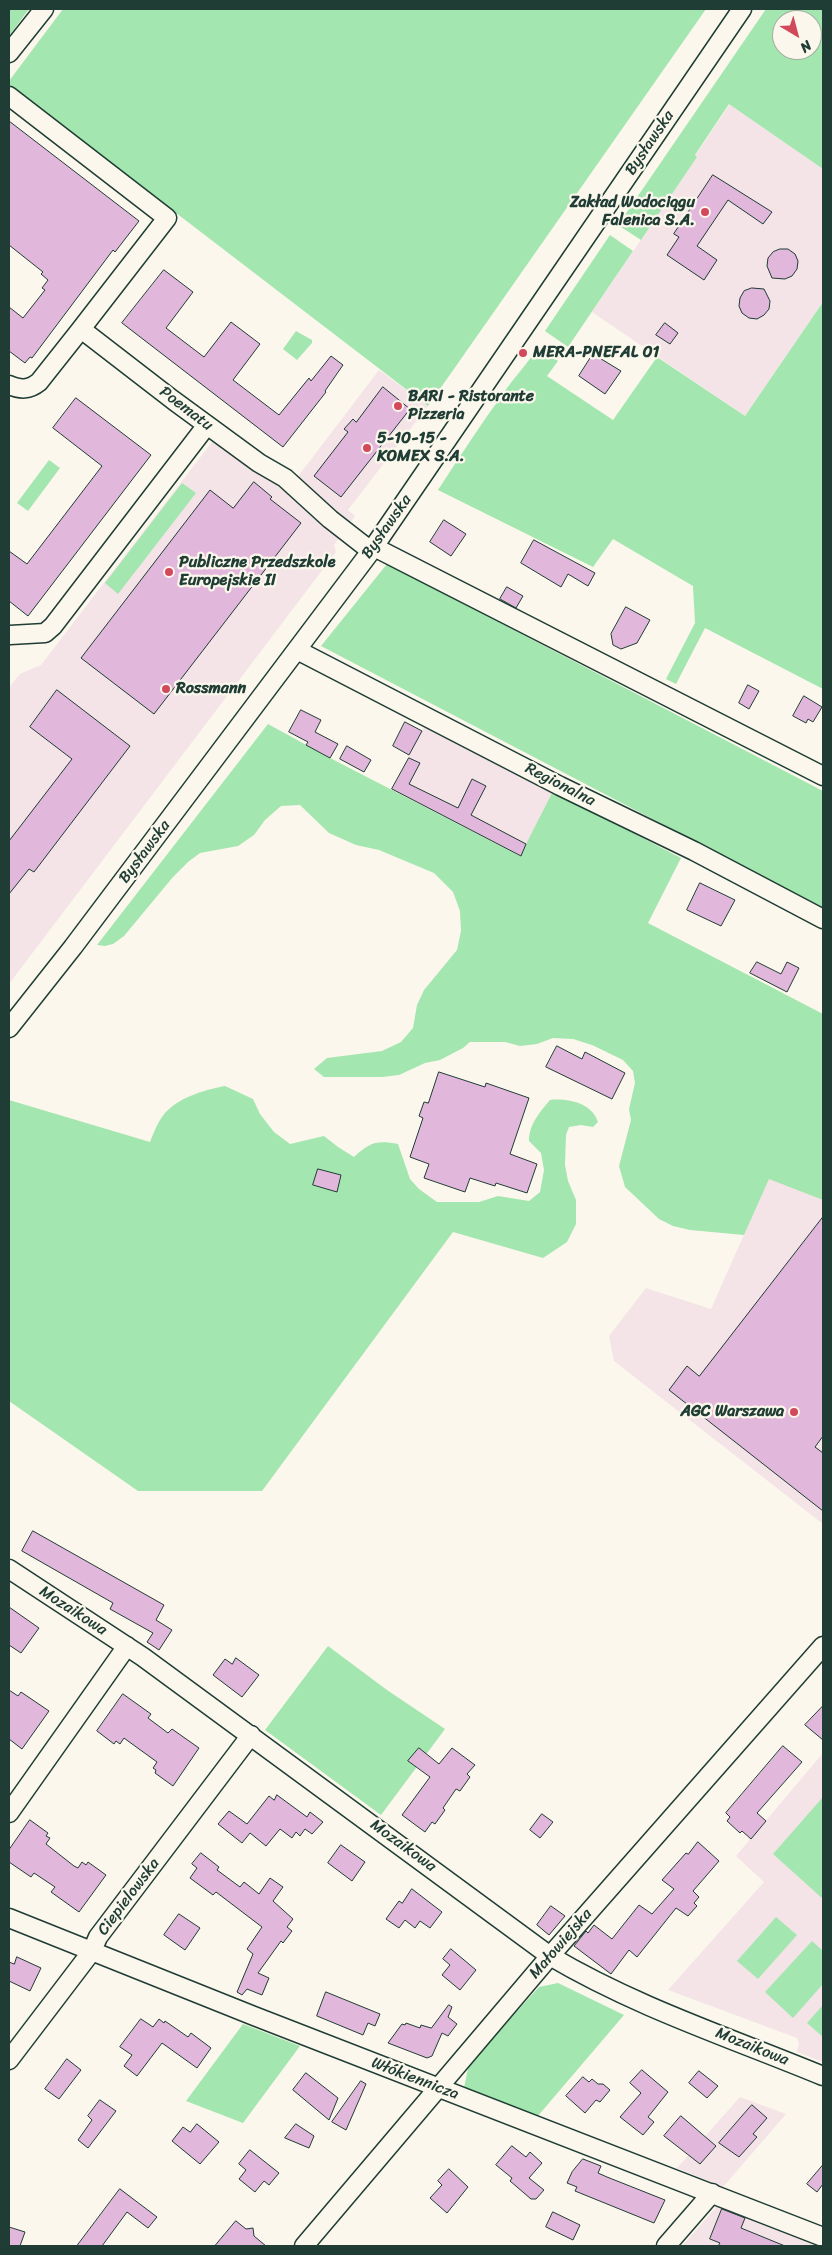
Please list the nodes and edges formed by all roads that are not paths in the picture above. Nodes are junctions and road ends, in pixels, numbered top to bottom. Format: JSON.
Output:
{"nodes":[{"id":1,"x":44,"y":9,"type":"edge"},
{"id":2,"x":742,"y":9,"type":"edge"},
{"id":3,"x":9,"y":53,"type":"edge"},
{"id":4,"x":9,"y":96,"type":"edge"},
{"id":5,"x":81,"y":328,"type":"junction"},
{"id":6,"x":9,"y":385,"type":"edge"},
{"id":7,"x":207,"y":425,"type":"junction"},
{"id":8,"x":372,"y":549,"type":"junction"},
{"id":9,"x":13,"y":637,"type":"edge"},
{"id":10,"x":297,"y":650,"type":"junction"},
{"id":11,"x":823,"y":776,"type":"edge"},
{"id":12,"x":823,"y":919,"type":"edge"},
{"id":13,"x":9,"y":1028,"type":"edge"},
{"id":14,"x":9,"y":1569,"type":"edge"},
{"id":15,"x":127,"y":1646,"type":"junction"},
{"id":16,"x":823,"y":1646,"type":"edge"},
{"id":17,"x":251,"y":1735,"type":"junction"},
{"id":18,"x":9,"y":1813,"type":"edge"},
{"id":19,"x":9,"y":1918,"type":"edge"},
{"id":20,"x":92,"y":1951,"type":"junction"},
{"id":21,"x":550,"y":1956,"type":"junction"},
{"id":22,"x":9,"y":2060,"type":"edge"},
{"id":23,"x":823,"y":2076,"type":"edge"},
{"id":24,"x":439,"y":2088,"type":"junction"},
{"id":25,"x":712,"y":2194,"type":"junction"},
{"id":26,"x":823,"y":2237,"type":"edge"},
{"id":27,"x":304,"y":2246,"type":"edge"},
{"id":28,"x":666,"y":2246,"type":"edge"}],
"edges":[{"from":1,"to":3,"type":"street"},
{"from":2,"to":8,"type":"street","name":"Bysławska"},
{"from":4,"to":5,"type":"street"},
{"from":5,"to":6,"type":"street"},
{"from":5,"to":7,"type":"street","name":"Poematu"},
{"from":7,"to":8,"type":"street","name":"Poematu"},
{"from":7,"to":9,"type":"street"},
{"from":8,"to":10,"type":"street","name":"Bysławska"},
{"from":8,"to":11,"type":"street"},
{"from":10,"to":12,"type":"street","name":"Regionalna"},
{"from":10,"to":13,"type":"street","name":"Bysławska"},
{"from":14,"to":15,"type":"street","name":"Mozaikowa"},
{"from":15,"to":17,"type":"street","name":"Mozaikowa"},
{"from":15,"to":18,"type":"street"},
{"from":16,"to":21,"type":"street","name":"Małowiejska"},
{"from":17,"to":20,"type":"street","name":"Ciepielowska"},
{"from":17,"to":21,"type":"street","name":"Mozaikowa"},
{"from":19,"to":20,"type":"street","name":"Włókiennicza"},
{"from":20,"to":22,"type":"street","name":"Ciepielowska"},
{"from":20,"to":24,"type":"street","name":"Włókiennicza"},
{"from":21,"to":23,"type":"street","name":"Mozaikowa"},
{"from":21,"to":24,"type":"street","name":"Małowiejska"},
{"from":24,"to":25,"type":"street","name":"Włókiennicza"},
{"from":24,"to":27,"type":"street","name":"Małowiejska"},
{"from":25,"to":26,"type":"street","name":"Włókiennicza"},
{"from":25,"to":28,"type":"street"}]}
